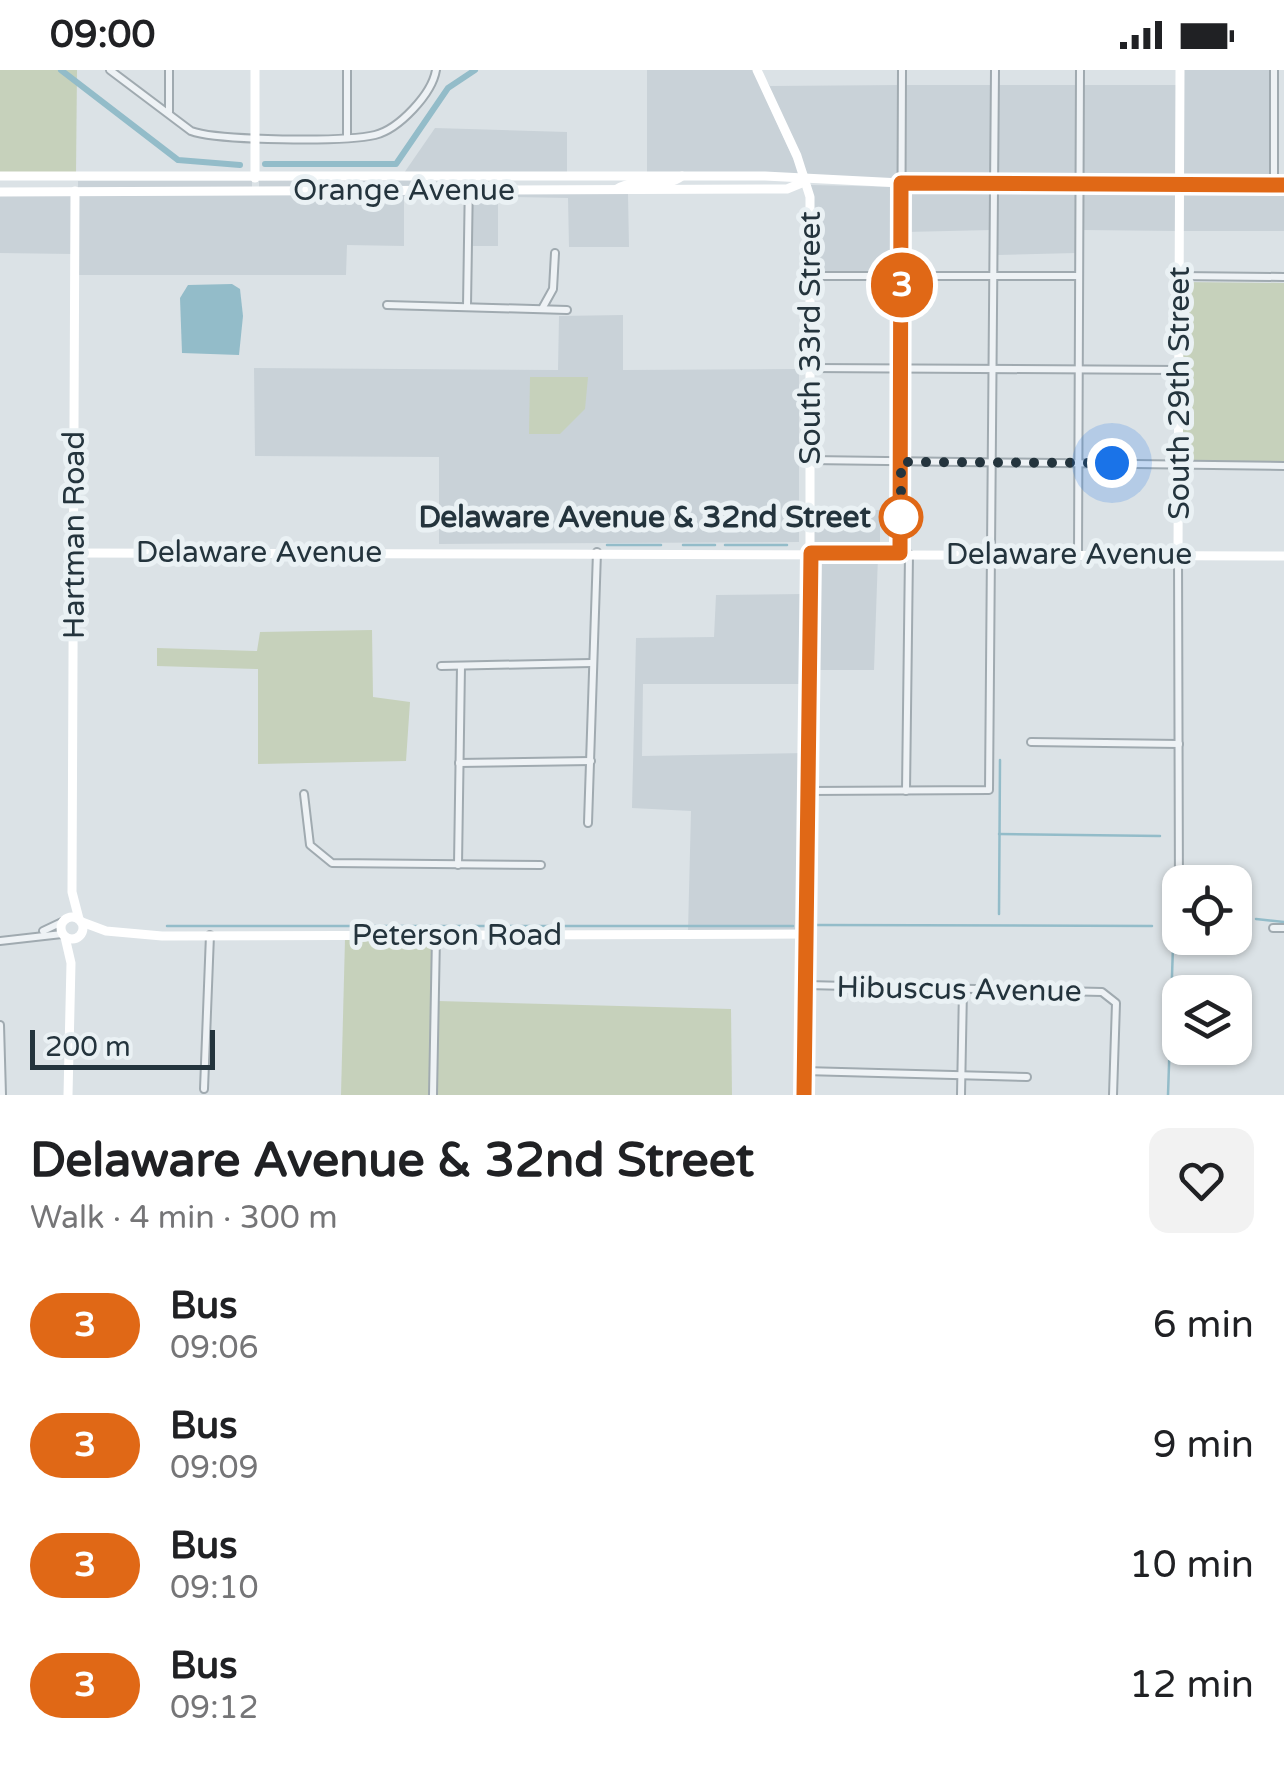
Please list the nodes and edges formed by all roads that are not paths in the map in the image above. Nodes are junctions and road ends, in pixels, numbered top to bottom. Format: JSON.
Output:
{"nodes":[{"id":1,"x":110,"y":70,"type":"edge"},
{"id":2,"x":169,"y":70,"type":"edge"},
{"id":3,"x":255,"y":70,"type":"edge"},
{"id":4,"x":347,"y":70,"type":"edge"},
{"id":5,"x":436,"y":70,"type":"edge"},
{"id":6,"x":757,"y":70,"type":"edge"},
{"id":7,"x":902,"y":70,"type":"edge"},
{"id":8,"x":996,"y":70,"type":"edge"},
{"id":9,"x":1080,"y":70,"type":"edge"},
{"id":10,"x":1180,"y":70,"type":"edge"},
{"id":11,"x":1274,"y":70,"type":"edge"},
{"id":12,"x":170,"y":114,"type":"junction"},
{"id":13,"x":347,"y":136,"type":"junction"},
{"id":14,"x":256,"y":137,"type":"junction"},
{"id":15,"x":0,"y":176,"type":"edge"},
{"id":16,"x":255,"y":176,"type":"junction"},
{"id":17,"x":682,"y":176,"type":"junction"},
{"id":18,"x":75,"y":178,"type":"junction"},
{"id":19,"x":470,"y":178,"type":"junction"},
{"id":20,"x":806,"y":181,"type":"junction"},
{"id":21,"x":901,"y":183,"type":"junction"},
{"id":22,"x":995,"y":184,"type":"junction"},
{"id":23,"x":1080,"y":184,"type":"junction"},
{"id":24,"x":1179,"y":184,"type":"junction"},
{"id":25,"x":1279,"y":185,"type":"edge"},
{"id":26,"x":469,"y":190,"type":"junction"},
{"id":27,"x":255,"y":191,"type":"junction"},
{"id":28,"x":614,"y":191,"type":"junction"},
{"id":29,"x":0,"y":192,"type":"edge"},
{"id":30,"x":75,"y":192,"type":"junction"},
{"id":31,"x":555,"y":254,"type":"dead end"},
{"id":32,"x":810,"y":276,"type":"junction"},
{"id":33,"x":902,"y":276,"type":"junction"},
{"id":34,"x":995,"y":276,"type":"junction"},
{"id":35,"x":1079,"y":276,"type":"junction"},
{"id":36,"x":1179,"y":276,"type":"junction"},
{"id":37,"x":1284,"y":277,"type":"edge"},
{"id":38,"x":387,"y":305,"type":"dead end"},
{"id":39,"x":467,"y":306,"type":"junction"},
{"id":40,"x":543,"y":307,"type":"junction"},
{"id":41,"x":567,"y":310,"type":"dead end"},
{"id":42,"x":810,"y":368,"type":"junction"},
{"id":43,"x":902,"y":368,"type":"junction"},
{"id":44,"x":994,"y":368,"type":"junction"},
{"id":45,"x":1079,"y":370,"type":"junction"},
{"id":46,"x":1179,"y":370,"type":"junction"},
{"id":47,"x":810,"y":460,"type":"junction"},
{"id":48,"x":901,"y":462,"type":"junction"},
{"id":49,"x":994,"y":462,"type":"junction"},
{"id":50,"x":1079,"y":463,"type":"junction"},
{"id":51,"x":1178,"y":463,"type":"junction"},
{"id":52,"x":1284,"y":466,"type":"edge"},
{"id":53,"x":74,"y":552,"type":"junction"},
{"id":54,"x":597,"y":552,"type":"junction"},
{"id":55,"x":811,"y":553,"type":"junction"},
{"id":56,"x":905,"y":553,"type":"junction"},
{"id":57,"x":992,"y":554,"type":"junction"},
{"id":58,"x":1078,"y":554,"type":"junction"},
{"id":59,"x":1178,"y":555,"type":"junction"},
{"id":60,"x":1284,"y":556,"type":"edge"},
{"id":61,"x":592,"y":664,"type":"junction"},
{"id":62,"x":442,"y":666,"type":"dead end"},
{"id":63,"x":461,"y":666,"type":"junction"},
{"id":64,"x":1030,"y":742,"type":"dead end"},
{"id":65,"x":1179,"y":744,"type":"junction"},
{"id":66,"x":590,"y":762,"type":"junction"},
{"id":67,"x":459,"y":763,"type":"junction"},
{"id":68,"x":810,"y":791,"type":"junction"},
{"id":69,"x":906,"y":791,"type":"junction"},
{"id":70,"x":304,"y":794,"type":"dead end"},
{"id":71,"x":588,"y":824,"type":"dead end"},
{"id":72,"x":458,"y":865,"type":"junction"},
{"id":73,"x":541,"y":865,"type":"dead end"},
{"id":74,"x":1179,"y":865,"type":"edge"},
{"id":75,"x":72,"y":892,"type":"junction"},
{"id":76,"x":64,"y":921,"type":"junction"},
{"id":77,"x":80,"y":921,"type":"junction"},
{"id":78,"x":1272,"y":928,"type":"dead end"},
{"id":79,"x":1284,"y":928,"type":"edge"},
{"id":80,"x":106,"y":932,"type":"junction"},
{"id":81,"x":37,"y":934,"type":"junction"},
{"id":82,"x":210,"y":934,"type":"junction"},
{"id":83,"x":808,"y":934,"type":"junction"},
{"id":84,"x":64,"y":936,"type":"junction"},
{"id":85,"x":436,"y":936,"type":"junction"},
{"id":86,"x":80,"y":937,"type":"junction"},
{"id":87,"x":0,"y":941,"type":"edge"},
{"id":88,"x":70,"y":963,"type":"junction"},
{"id":89,"x":806,"y":985,"type":"junction"},
{"id":90,"x":963,"y":989,"type":"junction"},
{"id":91,"x":0,"y":1024,"type":"edge"},
{"id":92,"x":804,"y":1072,"type":"junction"},
{"id":93,"x":961,"y":1076,"type":"junction"},
{"id":94,"x":1027,"y":1077,"type":"dead end"},
{"id":95,"x":204,"y":1090,"type":"dead end"},
{"id":96,"x":2,"y":1095,"type":"edge"},
{"id":97,"x":68,"y":1095,"type":"edge"},
{"id":98,"x":433,"y":1095,"type":"edge"},
{"id":99,"x":804,"y":1095,"type":"edge"},
{"id":100,"x":961,"y":1095,"type":"edge"},
{"id":101,"x":1113,"y":1095,"type":"edge"}],
"edges":[{"from":1,"to":12,"type":"street"},
{"from":2,"to":12,"type":"street"},
{"from":3,"to":14,"type":"street"},
{"from":4,"to":13,"type":"street"},
{"from":5,"to":13,"type":"street"},
{"from":6,"to":20,"type":"street"},
{"from":7,"to":21,"type":"street"},
{"from":8,"to":22,"type":"street"},
{"from":9,"to":23,"type":"street"},
{"from":10,"to":24,"type":"street","name":"South 29th Street"},
{"from":11,"to":25,"type":"street"},
{"from":12,"to":14,"type":"street"},
{"from":13,"to":14,"type":"street"},
{"from":14,"to":16,"type":"street"},
{"from":15,"to":18,"type":"street","name":"Orange Avenue"},
{"from":16,"to":18,"type":"street","name":"Orange Avenue"},
{"from":16,"to":19,"type":"street","name":"Orange Avenue"},
{"from":16,"to":27,"type":"street"},
{"from":17,"to":19,"type":"street","name":"Orange Avenue"},
{"from":17,"to":20,"type":"street","name":"Orange Avenue"},
{"from":17,"to":28,"type":"street"},
{"from":18,"to":30,"type":"street","name":"Hartman Road"},
{"from":19,"to":26,"type":"street"},
{"from":20,"to":21,"type":"street","name":"Orange Avenue"},
{"from":20,"to":28,"type":"street","name":"Orange Avenue"},
{"from":20,"to":32,"type":"street","name":"South 33rd Street"},
{"from":21,"to":22,"type":"street","name":"Orange Avenue"},
{"from":21,"to":33,"type":"street"},
{"from":22,"to":23,"type":"street","name":"Orange Avenue"},
{"from":22,"to":34,"type":"street"},
{"from":23,"to":24,"type":"street","name":"Orange Avenue"},
{"from":23,"to":35,"type":"street"},
{"from":24,"to":25,"type":"street","name":"Orange Avenue"},
{"from":24,"to":36,"type":"street","name":"South 29th Street"},
{"from":26,"to":27,"type":"street","name":"Orange Avenue"},
{"from":26,"to":28,"type":"street","name":"Orange Avenue"},
{"from":26,"to":39,"type":"street"},
{"from":27,"to":30,"type":"street","name":"Orange Avenue"},
{"from":29,"to":30,"type":"street","name":"Orange Avenue"},
{"from":30,"to":53,"type":"street","name":"Hartman Road"},
{"from":31,"to":40,"type":"street"},
{"from":32,"to":33,"type":"street"},
{"from":32,"to":42,"type":"street","name":"South 33rd Street"},
{"from":33,"to":34,"type":"street"},
{"from":33,"to":43,"type":"street"},
{"from":34,"to":35,"type":"street"},
{"from":34,"to":44,"type":"street"},
{"from":35,"to":45,"type":"street"},
{"from":36,"to":37,"type":"street"},
{"from":36,"to":46,"type":"street","name":"South 29th Street"},
{"from":38,"to":39,"type":"street"},
{"from":39,"to":40,"type":"street"},
{"from":40,"to":41,"type":"street"},
{"from":42,"to":43,"type":"street"},
{"from":42,"to":47,"type":"street","name":"South 33rd Street"},
{"from":43,"to":44,"type":"street"},
{"from":43,"to":48,"type":"street"},
{"from":44,"to":45,"type":"street"},
{"from":44,"to":49,"type":"street"},
{"from":45,"to":46,"type":"street"},
{"from":45,"to":50,"type":"street"},
{"from":46,"to":51,"type":"street","name":"South 29th Street"},
{"from":47,"to":48,"type":"street"},
{"from":47,"to":55,"type":"street","name":"South 33rd Street"},
{"from":48,"to":49,"type":"street"},
{"from":48,"to":56,"type":"street"},
{"from":49,"to":50,"type":"street"},
{"from":49,"to":57,"type":"street"},
{"from":50,"to":51,"type":"street"},
{"from":50,"to":58,"type":"street"},
{"from":51,"to":52,"type":"street"},
{"from":51,"to":59,"type":"street","name":"South 29th Street"},
{"from":53,"to":54,"type":"street","name":"Delaware Avenue"},
{"from":53,"to":75,"type":"street","name":"Hartman Road"},
{"from":54,"to":55,"type":"street","name":"Delaware Avenue"},
{"from":54,"to":61,"type":"street"},
{"from":55,"to":56,"type":"street","name":"Delaware Avenue"},
{"from":55,"to":68,"type":"street","name":"South 33rd Street"},
{"from":56,"to":57,"type":"street","name":"Delaware Avenue"},
{"from":56,"to":69,"type":"street"},
{"from":57,"to":58,"type":"street","name":"Delaware Avenue"},
{"from":57,"to":69,"type":"street"},
{"from":58,"to":59,"type":"street","name":"Delaware Avenue"},
{"from":59,"to":60,"type":"street","name":"Delaware Avenue"},
{"from":59,"to":65,"type":"street","name":"South 29th Street"},
{"from":61,"to":63,"type":"street"},
{"from":61,"to":66,"type":"street"},
{"from":62,"to":63,"type":"street"},
{"from":63,"to":67,"type":"street"},
{"from":64,"to":65,"type":"street"},
{"from":65,"to":74,"type":"street","name":"South 29th Street"},
{"from":66,"to":67,"type":"street"},
{"from":66,"to":71,"type":"street"},
{"from":67,"to":72,"type":"street"},
{"from":68,"to":69,"type":"street"},
{"from":68,"to":83,"type":"street","name":"South 33rd Street"},
{"from":70,"to":72,"type":"street"},
{"from":72,"to":73,"type":"street"},
{"from":75,"to":76,"type":"street","name":"Hartman Road"},
{"from":75,"to":77,"type":"street","name":"Hartman Road"},
{"from":76,"to":77,"type":"street"},
{"from":76,"to":81,"type":"street"},
{"from":76,"to":84,"type":"street","name":"Hartman Road"},
{"from":77,"to":80,"type":"street","name":"Peterson Road"},
{"from":77,"to":86,"type":"street","name":"Hartman Road"},
{"from":78,"to":79,"type":"street"},
{"from":80,"to":82,"type":"street","name":"Peterson Road"},
{"from":80,"to":86,"type":"street","name":"Peterson Road"},
{"from":81,"to":84,"type":"street"},
{"from":81,"to":87,"type":"street"},
{"from":82,"to":85,"type":"street","name":"Peterson Road"},
{"from":82,"to":95,"type":"street"},
{"from":83,"to":85,"type":"street","name":"Peterson Road"},
{"from":83,"to":89,"type":"street","name":"South 33rd Street"},
{"from":84,"to":86,"type":"street","name":"Peterson Road"},
{"from":84,"to":88,"type":"street"},
{"from":85,"to":98,"type":"street"},
{"from":86,"to":88,"type":"street"},
{"from":88,"to":97,"type":"street"},
{"from":89,"to":90,"type":"street","name":"Hibuscus Avenue"},
{"from":89,"to":92,"type":"street","name":"South 33rd Street"},
{"from":90,"to":93,"type":"street"},
{"from":90,"to":101,"type":"street","name":"Hibuscus Avenue"},
{"from":91,"to":96,"type":"street"},
{"from":92,"to":93,"type":"street"},
{"from":92,"to":99,"type":"street","name":"South 33rd Street"},
{"from":93,"to":94,"type":"street"},
{"from":93,"to":100,"type":"street"}]}
